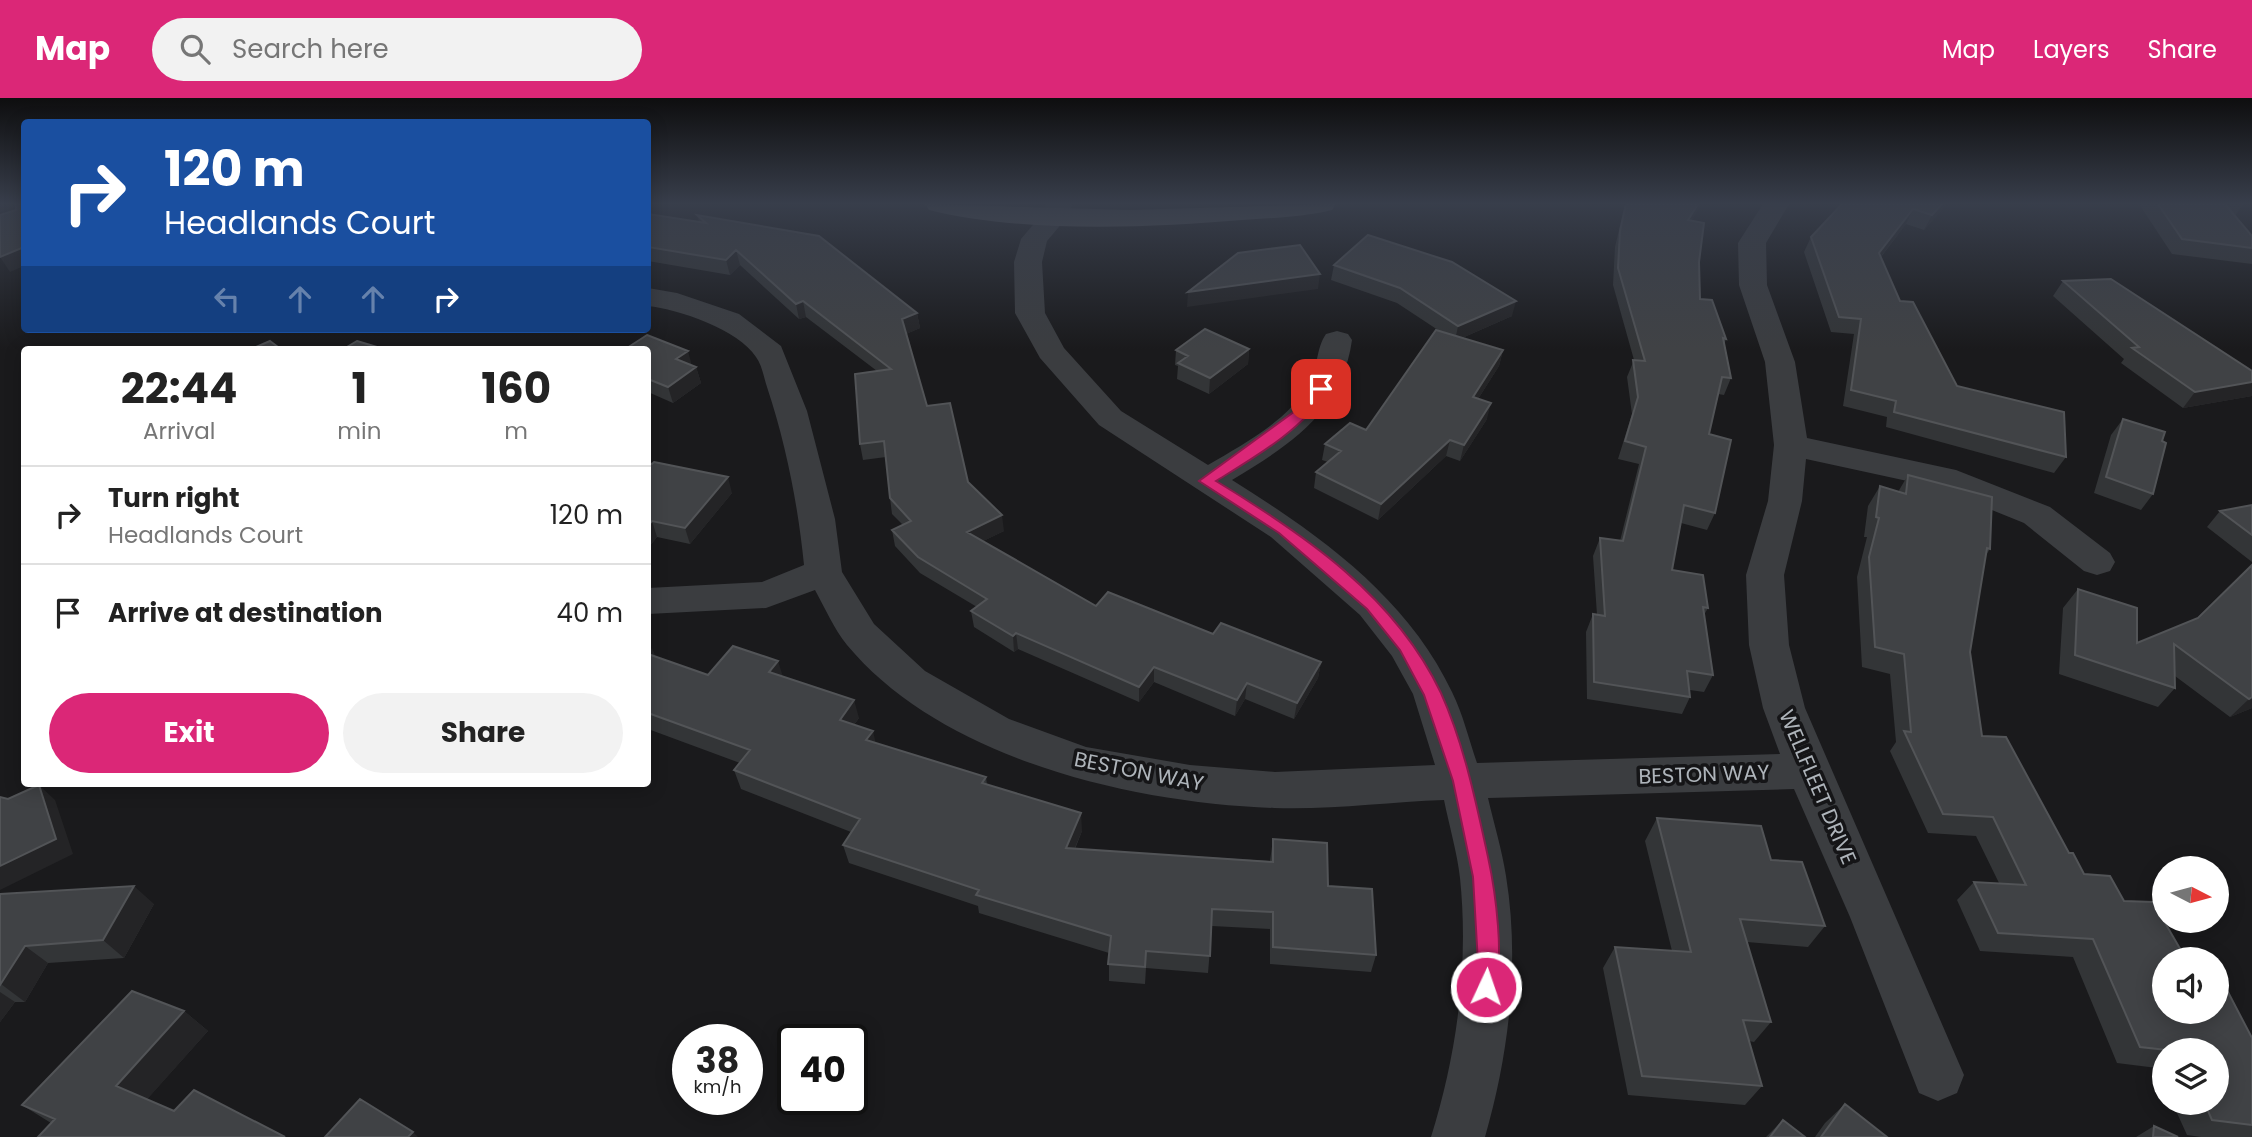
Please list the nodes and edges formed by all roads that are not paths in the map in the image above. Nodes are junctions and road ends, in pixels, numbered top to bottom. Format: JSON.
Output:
{"nodes":[{"id":1,"x":1031,"y":252,"type":"edge"},
{"id":2,"x":1752,"y":252,"type":"edge"},
{"id":3,"x":651,"y":297,"type":"edge"},
{"id":4,"x":1337,"y":340,"type":"dead end"},
{"id":5,"x":1791,"y":445,"type":"junction"},
{"id":6,"x":1206,"y":481,"type":"junction"},
{"id":7,"x":2097,"y":562,"type":"dead end"},
{"id":8,"x":823,"y":572,"type":"junction"},
{"id":9,"x":651,"y":601,"type":"edge"},
{"id":10,"x":1808,"y":771,"type":"junction"},
{"id":11,"x":1462,"y":781,"type":"junction"},
{"id":12,"x":1938,"y":1075,"type":"dead end"},
{"id":13,"x":1458,"y":1137,"type":"edge"}],
"edges":[{"from":1,"to":6,"type":"street"},
{"from":2,"to":5,"type":"street","name":"WELLFLEET DRIVE"},
{"from":3,"to":8,"type":"street","name":"BESTON WAY"},
{"from":4,"to":6,"type":"street"},
{"from":5,"to":7,"type":"street"},
{"from":5,"to":10,"type":"street","name":"WELLFLEET DRIVE"},
{"from":6,"to":11,"type":"street"},
{"from":8,"to":9,"type":"street"},
{"from":8,"to":11,"type":"street","name":"BESTON WAY"},
{"from":10,"to":11,"type":"street","name":"BESTON WAY"},
{"from":10,"to":12,"type":"street","name":"WELLFLEET DRIVE"},
{"from":11,"to":13,"type":"street"}]}
